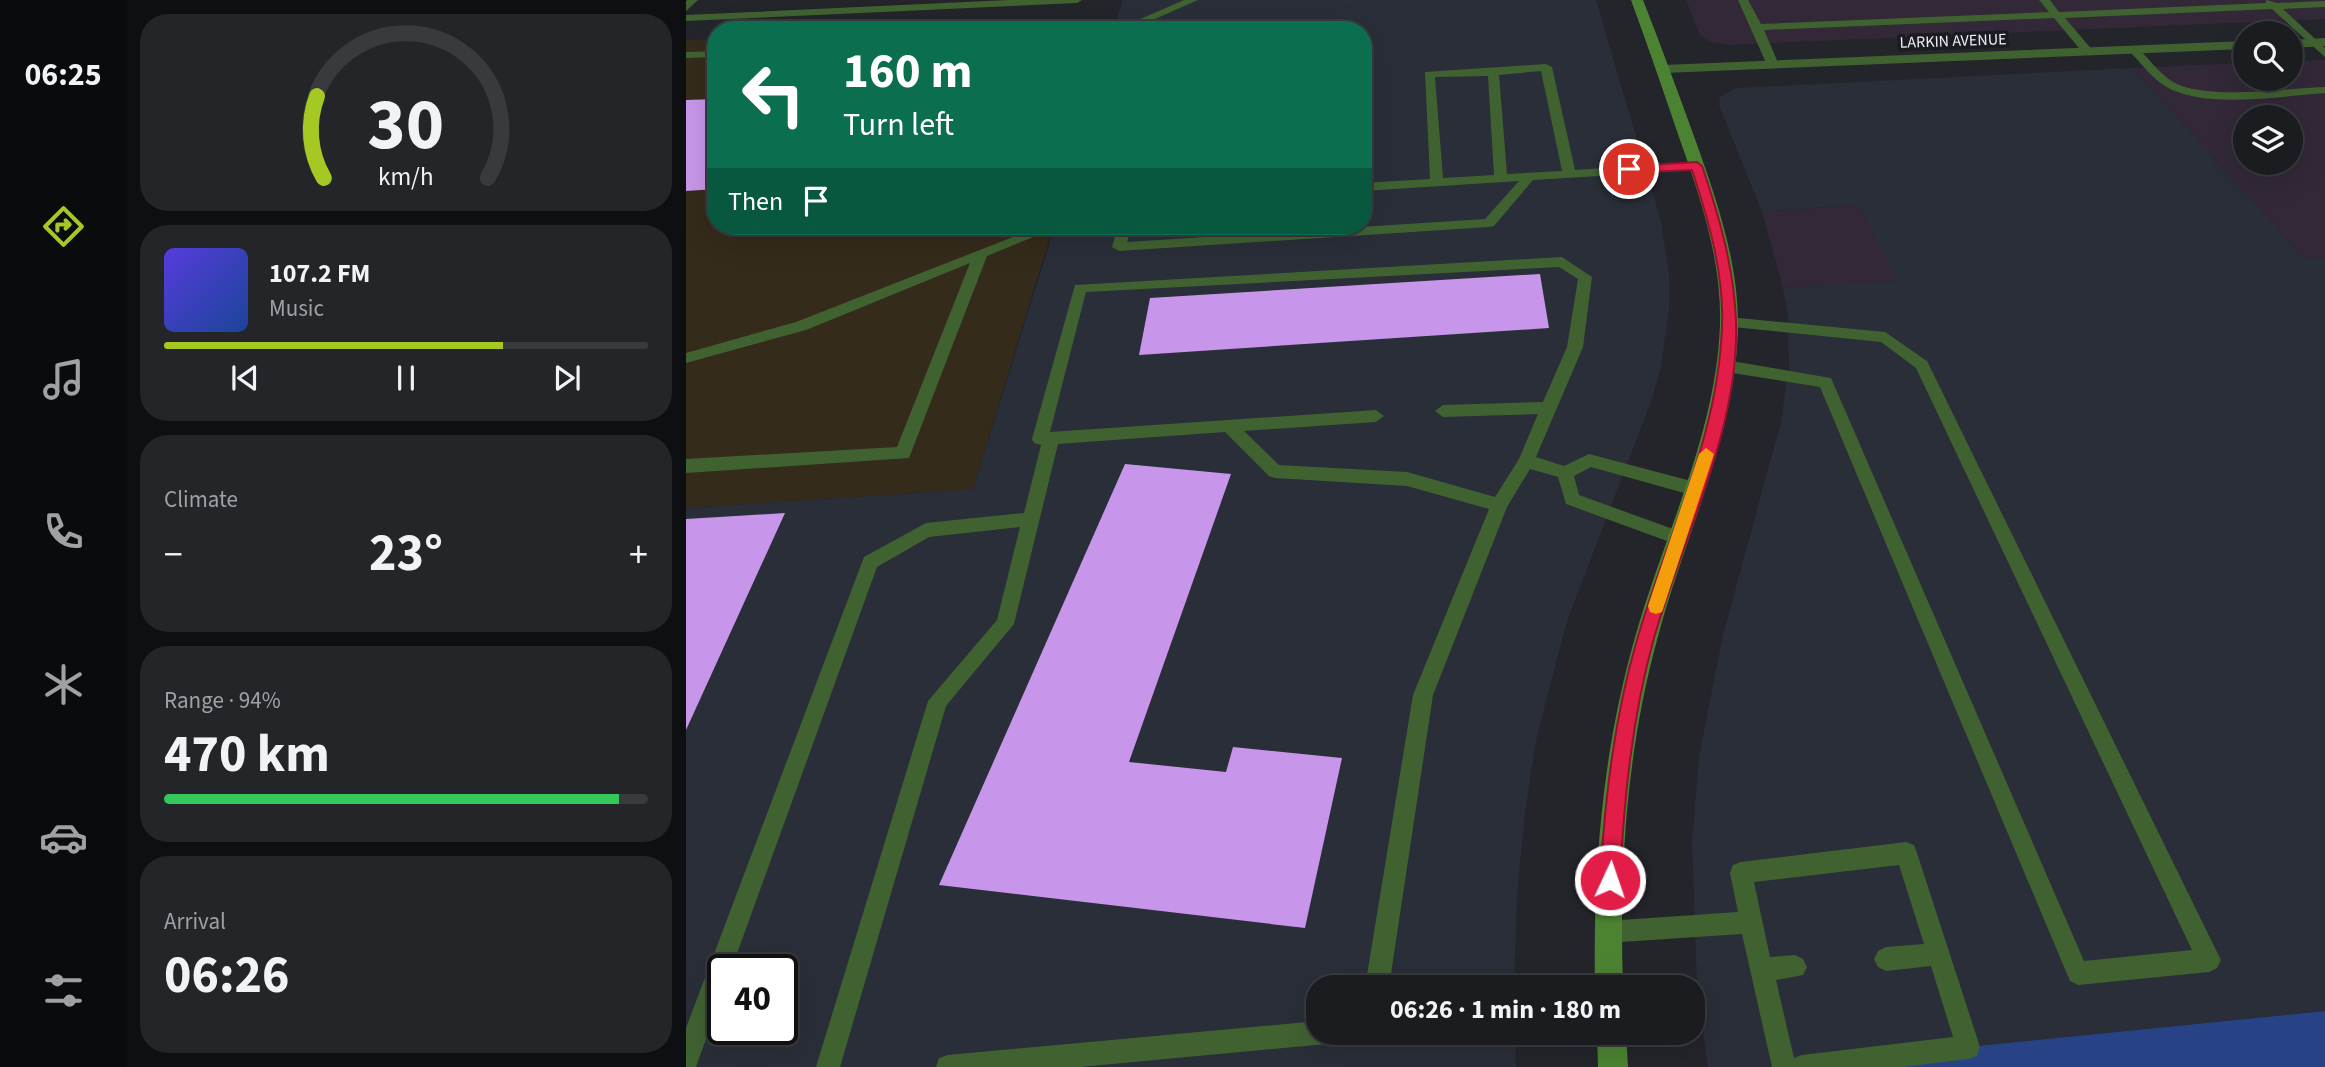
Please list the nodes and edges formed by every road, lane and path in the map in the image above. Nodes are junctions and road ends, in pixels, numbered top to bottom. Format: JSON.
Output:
{"nodes":[{"id":1,"x":693,"y":0,"type":"edge"},
{"id":2,"x":1076,"y":0,"type":"edge"},
{"id":3,"x":1193,"y":0,"type":"edge"},
{"id":4,"x":1637,"y":0,"type":"edge"},
{"id":5,"x":1743,"y":0,"type":"edge"},
{"id":6,"x":2044,"y":0,"type":"edge"},
{"id":7,"x":2271,"y":4,"type":"edge"},
{"id":8,"x":2325,"y":4,"type":"edge"},
{"id":9,"x":686,"y":8,"type":"edge"},
{"id":10,"x":2057,"y":15,"type":"junction"},
{"id":11,"x":686,"y":18,"type":"edge"},
{"id":12,"x":1143,"y":21,"type":"edge"},
{"id":13,"x":1757,"y":27,"type":"junction"},
{"id":14,"x":2319,"y":43,"type":"edge"},
{"id":15,"x":2233,"y":46,"type":"edge"},
{"id":16,"x":2134,"y":50,"type":"junction"},
{"id":17,"x":2088,"y":52,"type":"junction"},
{"id":18,"x":707,"y":54,"type":"edge"},
{"id":19,"x":2325,"y":54,"type":"edge"},
{"id":20,"x":686,"y":55,"type":"edge"},
{"id":21,"x":1773,"y":65,"type":"junction"},
{"id":22,"x":1662,"y":69,"type":"junction"},
{"id":23,"x":1493,"y":72,"type":"junction"},
{"id":24,"x":2325,"y":90,"type":"edge"},
{"id":25,"x":1697,"y":166,"type":"junction"},
{"id":26,"x":1569,"y":173,"type":"junction"},
{"id":27,"x":1531,"y":175,"type":"junction"},
{"id":28,"x":1501,"y":177,"type":"junction"},
{"id":29,"x":1437,"y":182,"type":"junction"},
{"id":30,"x":1372,"y":186,"type":"edge"},
{"id":31,"x":1372,"y":231,"type":"edge"},
{"id":32,"x":1029,"y":235,"type":"edge"},
{"id":33,"x":1122,"y":235,"type":"edge"},
{"id":34,"x":1304,"y":235,"type":"edge"},
{"id":35,"x":981,"y":253,"type":"junction"},
{"id":36,"x":1729,"y":322,"type":"junction"},
{"id":37,"x":686,"y":358,"type":"edge"},
{"id":38,"x":1726,"y":366,"type":"junction"},
{"id":39,"x":1550,"y":408,"type":"junction"},
{"id":40,"x":1443,"y":411,"type":"dead end"},
{"id":41,"x":1376,"y":416,"type":"dead end"},
{"id":42,"x":1229,"y":426,"type":"junction"},
{"id":43,"x":1051,"y":438,"type":"junction"},
{"id":44,"x":1526,"y":461,"type":"junction"},
{"id":45,"x":686,"y":466,"type":"edge"},
{"id":46,"x":1564,"y":474,"type":"junction"},
{"id":47,"x":1695,"y":489,"type":"junction"},
{"id":48,"x":1499,"y":505,"type":"junction"},
{"id":49,"x":1032,"y":519,"type":"junction"},
{"id":50,"x":1678,"y":538,"type":"junction"},
{"id":51,"x":1751,"y":922,"type":"junction"},
{"id":52,"x":1606,"y":932,"type":"junction"},
{"id":53,"x":1939,"y":954,"type":"junction"},
{"id":54,"x":1886,"y":958,"type":"dead end"},
{"id":55,"x":1795,"y":967,"type":"dead end"},
{"id":56,"x":1761,"y":969,"type":"junction"},
{"id":57,"x":1379,"y":975,"type":"edge"},
{"id":58,"x":1608,"y":975,"type":"edge"},
{"id":59,"x":1306,"y":1034,"type":"edge"},
{"id":60,"x":1612,"y":1045,"type":"edge"},
{"id":61,"x":686,"y":1061,"type":"edge"},
{"id":62,"x":828,"y":1067,"type":"edge"},
{"id":63,"x":948,"y":1067,"type":"edge"},
{"id":64,"x":1613,"y":1067,"type":"edge"},
{"id":65,"x":1784,"y":1067,"type":"edge"},
{"id":66,"x":1802,"y":1067,"type":"edge"}],
"edges":[{"from":1,"to":9,"type":"lane"},
{"from":2,"to":11,"type":"lane"},
{"from":3,"to":12,"type":"lane"},
{"from":4,"to":22,"type":"street"},
{"from":5,"to":13,"type":"lane"},
{"from":6,"to":10,"type":"lane"},
{"from":7,"to":8,"type":"lane"},
{"from":7,"to":10,"type":"lane"},
{"from":7,"to":14,"type":"lane"},
{"from":10,"to":13,"type":"lane"},
{"from":10,"to":17,"type":"lane"},
{"from":13,"to":21,"type":"lane"},
{"from":14,"to":19,"type":"lane"},
{"from":15,"to":16,"type":"street","name":"LARKIN AVENUE"},
{"from":16,"to":17,"type":"street","name":"LARKIN AVENUE"},
{"from":16,"to":24,"type":"lane"},
{"from":17,"to":21,"type":"street","name":"LARKIN AVENUE"},
{"from":18,"to":20,"type":"lane"},
{"from":21,"to":22,"type":"street","name":"LARKIN AVENUE"},
{"from":22,"to":25,"type":"street"},
{"from":23,"to":26,"type":"lane"},
{"from":23,"to":28,"type":"lane"},
{"from":23,"to":29,"type":"lane"},
{"from":25,"to":26,"type":"lane"},
{"from":25,"to":36,"type":"street"},
{"from":26,"to":27,"type":"lane"},
{"from":27,"to":28,"type":"lane"},
{"from":27,"to":31,"type":"lane"},
{"from":28,"to":29,"type":"lane"},
{"from":29,"to":30,"type":"lane"},
{"from":32,"to":35,"type":"lane"},
{"from":33,"to":34,"type":"lane"},
{"from":35,"to":37,"type":"lane"},
{"from":35,"to":45,"type":"lane"},
{"from":36,"to":38,"type":"street"},
{"from":36,"to":38,"type":"lane"},
{"from":38,"to":47,"type":"street"},
{"from":39,"to":40,"type":"lane"},
{"from":39,"to":43,"type":"lane"},
{"from":39,"to":44,"type":"lane"},
{"from":41,"to":42,"type":"lane"},
{"from":42,"to":43,"type":"lane"},
{"from":42,"to":48,"type":"lane"},
{"from":43,"to":49,"type":"lane"},
{"from":44,"to":46,"type":"lane"},
{"from":44,"to":48,"type":"lane"},
{"from":46,"to":47,"type":"lane"},
{"from":46,"to":50,"type":"lane"},
{"from":47,"to":50,"type":"street"},
{"from":48,"to":57,"type":"lane"},
{"from":49,"to":61,"type":"lane"},
{"from":49,"to":62,"type":"lane"},
{"from":50,"to":52,"type":"street"},
{"from":51,"to":52,"type":"lane"},
{"from":51,"to":53,"type":"lane"},
{"from":51,"to":56,"type":"lane"},
{"from":52,"to":58,"type":"street"},
{"from":53,"to":54,"type":"lane"},
{"from":53,"to":66,"type":"lane"},
{"from":55,"to":56,"type":"lane"},
{"from":56,"to":65,"type":"lane"},
{"from":59,"to":63,"type":"lane"},
{"from":60,"to":64,"type":"street"}]}
